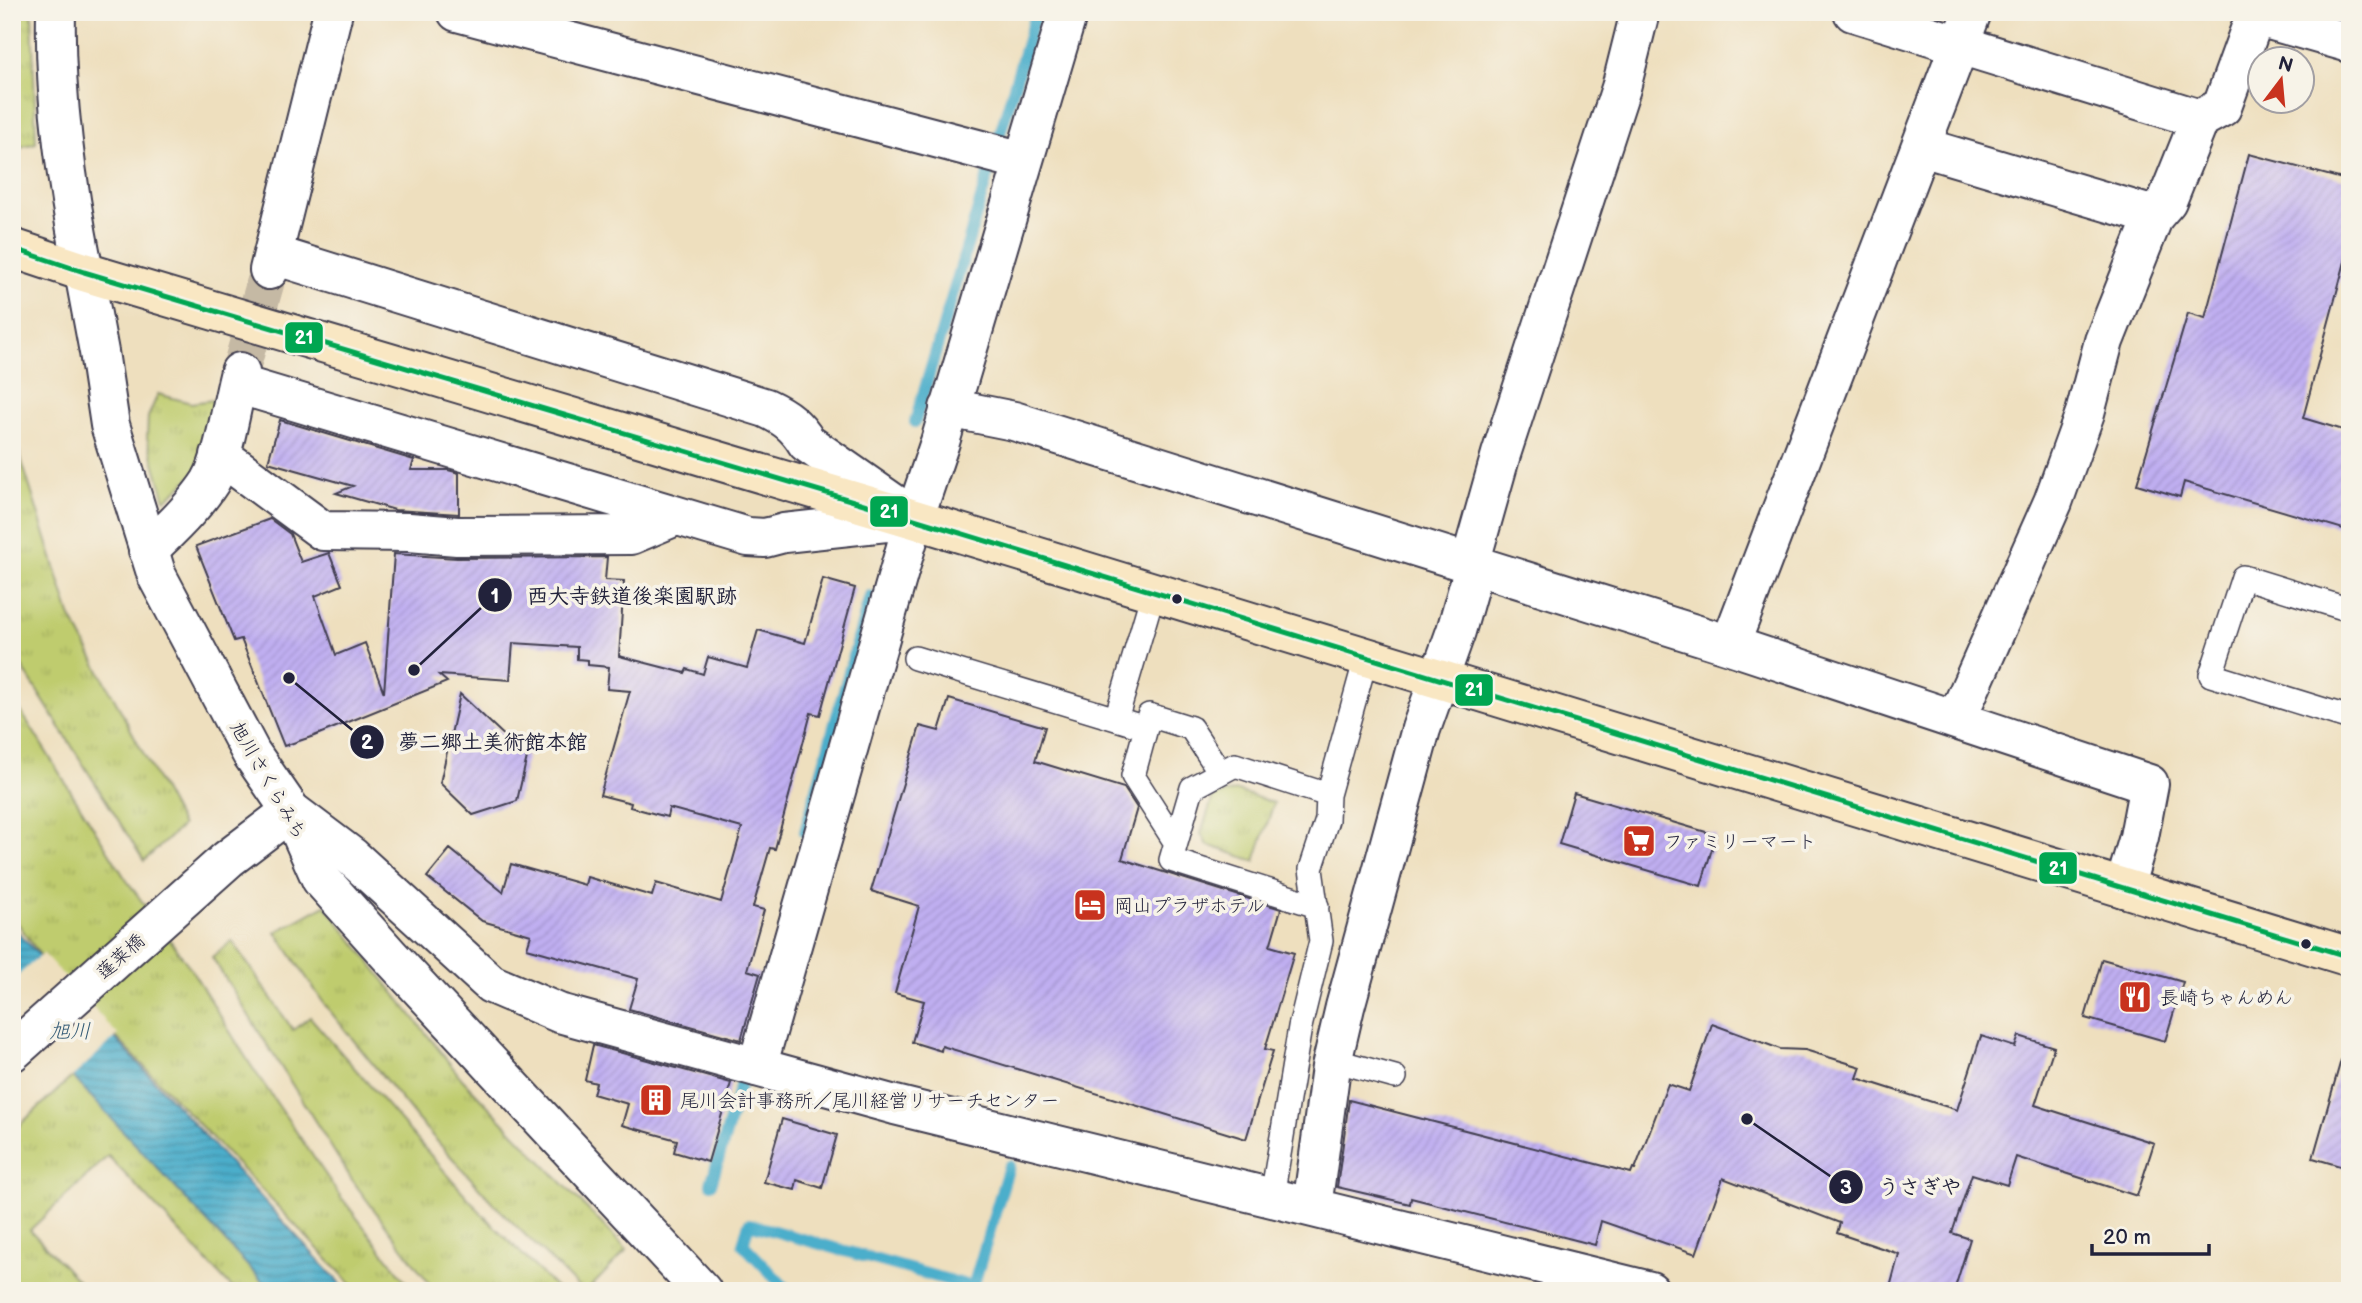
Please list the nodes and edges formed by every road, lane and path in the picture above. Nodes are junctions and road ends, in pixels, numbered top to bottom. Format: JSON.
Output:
{"nodes":[{"id":1,"x":56,"y":12,"type":"edge"},
{"id":2,"x":333,"y":12,"type":"edge"},
{"id":3,"x":457,"y":12,"type":"edge"},
{"id":4,"x":1068,"y":12,"type":"edge"},
{"id":5,"x":1640,"y":12,"type":"edge"},
{"id":6,"x":1853,"y":12,"type":"edge"},
{"id":7,"x":1965,"y":29,"type":"edge"},
{"id":8,"x":2350,"y":43,"type":"edge"},
{"id":9,"x":2200,"y":119,"type":"junction"},
{"id":10,"x":1922,"y":147,"type":"junction"},
{"id":11,"x":1004,"y":156,"type":"junction"},
{"id":12,"x":2154,"y":216,"type":"junction"},
{"id":13,"x":12,"y":248,"type":"edge"},
{"id":14,"x":66,"y":265,"type":"junction"},
{"id":15,"x":949,"y":408,"type":"junction"},
{"id":16,"x":220,"y":455,"type":"junction"},
{"id":17,"x":676,"y":516,"type":"junction"},
{"id":18,"x":914,"y":519,"type":"junction"},
{"id":19,"x":148,"y":550,"type":"junction"},
{"id":20,"x":1472,"y":564,"type":"junction"},
{"id":21,"x":1153,"y":593,"type":"junction"},
{"id":22,"x":2350,"y":610,"type":"edge"},
{"id":23,"x":1730,"y":645,"type":"junction"},
{"id":24,"x":915,"y":658,"type":"dead end"},
{"id":25,"x":1366,"y":658,"type":"junction"},
{"id":26,"x":1439,"y":681,"type":"junction"},
{"id":27,"x":2350,"y":718,"type":"edge"},
{"id":28,"x":1116,"y":719,"type":"junction"},
{"id":29,"x":1956,"y":720,"type":"junction"},
{"id":30,"x":1146,"y":728,"type":"junction"},
{"id":31,"x":1220,"y":772,"type":"junction"},
{"id":32,"x":1328,"y":795,"type":"junction"},
{"id":33,"x":291,"y":811,"type":"junction"},
{"id":34,"x":1176,"y":843,"type":"junction"},
{"id":35,"x":2124,"y":888,"type":"junction"},
{"id":36,"x":1317,"y":906,"type":"junction"},
{"id":37,"x":2350,"y":957,"type":"edge"},
{"id":38,"x":12,"y":1052,"type":"edge"},
{"id":39,"x":1294,"y":1061,"type":"junction"},
{"id":40,"x":1332,"y":1063,"type":"junction"},
{"id":41,"x":757,"y":1067,"type":"junction"},
{"id":42,"x":1395,"y":1077,"type":"dead end"},
{"id":43,"x":1272,"y":1197,"type":"junction"},
{"id":44,"x":1312,"y":1207,"type":"junction"},
{"id":45,"x":702,"y":1291,"type":"edge"},
{"id":46,"x":1650,"y":1291,"type":"edge"}],
"edges":[{"from":1,"to":14,"type":"street","name":"旭川さくらみち"},
{"from":2,"to":18,"type":"street"},
{"from":3,"to":11,"type":"street"},
{"from":4,"to":11,"type":"street"},
{"from":5,"to":20,"type":"street"},
{"from":6,"to":7,"type":"street"},
{"from":7,"to":9,"type":"street"},
{"from":7,"to":10,"type":"street"},
{"from":8,"to":9,"type":"street"},
{"from":9,"to":12,"type":"street"},
{"from":10,"to":12,"type":"street"},
{"from":10,"to":23,"type":"street"},
{"from":11,"to":15,"type":"street"},
{"from":12,"to":29,"type":"street"},
{"from":13,"to":14,"type":"main road"},
{"from":14,"to":18,"type":"main road"},
{"from":14,"to":19,"type":"street","name":"旭川さくらみち"},
{"from":15,"to":18,"type":"street"},
{"from":15,"to":20,"type":"street"},
{"from":16,"to":17,"type":"street"},
{"from":16,"to":17,"type":"street"},
{"from":16,"to":19,"type":"street"},
{"from":17,"to":18,"type":"street"},
{"from":18,"to":21,"type":"main road"},
{"from":18,"to":41,"type":"street"},
{"from":19,"to":33,"type":"street","name":"旭川さくらみち"},
{"from":20,"to":23,"type":"street"},
{"from":20,"to":26,"type":"street"},
{"from":21,"to":25,"type":"main road"},
{"from":21,"to":28,"type":"lane"},
{"from":22,"to":27,"type":"lane"},
{"from":23,"to":29,"type":"street"},
{"from":24,"to":28,"type":"lane"},
{"from":25,"to":26,"type":"main road"},
{"from":25,"to":32,"type":"lane"},
{"from":26,"to":35,"type":"main road"},
{"from":26,"to":40,"type":"street"},
{"from":28,"to":30,"type":"lane"},
{"from":29,"to":35,"type":"street"},
{"from":30,"to":31,"type":"lane"},
{"from":30,"to":34,"type":"lane"},
{"from":31,"to":32,"type":"lane"},
{"from":31,"to":34,"type":"lane"},
{"from":32,"to":36,"type":"lane"},
{"from":33,"to":38,"type":"street","name":"蓬莱橋"},
{"from":33,"to":41,"type":"street"},
{"from":33,"to":45,"type":"street","name":"旭川さくらみち"},
{"from":34,"to":36,"type":"lane"},
{"from":35,"to":37,"type":"main road"},
{"from":36,"to":39,"type":"lane"},
{"from":39,"to":40,"type":"lane"},
{"from":39,"to":43,"type":"lane"},
{"from":40,"to":42,"type":"lane"},
{"from":40,"to":44,"type":"street"},
{"from":41,"to":43,"type":"street"},
{"from":43,"to":44,"type":"street"},
{"from":44,"to":46,"type":"street"}]}
